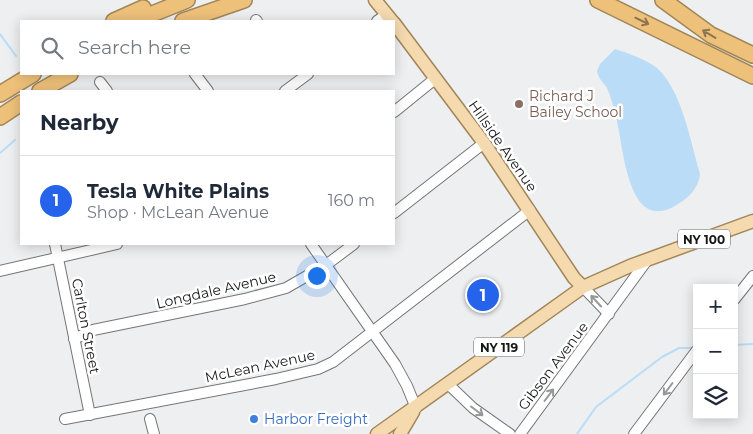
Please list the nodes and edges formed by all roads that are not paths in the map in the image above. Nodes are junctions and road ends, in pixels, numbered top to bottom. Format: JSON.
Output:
{"nodes":[{"id":1,"x":160,"y":0,"type":"edge"},
{"id":2,"x":187,"y":0,"type":"edge"},
{"id":3,"x":244,"y":0,"type":"edge"},
{"id":4,"x":375,"y":0,"type":"edge"},
{"id":5,"x":598,"y":0,"type":"edge"},
{"id":6,"x":663,"y":0,"type":"edge"},
{"id":7,"x":116,"y":20,"type":"edge"},
{"id":8,"x":137,"y":20,"type":"edge"},
{"id":9,"x":186,"y":20,"type":"edge"},
{"id":10,"x":387,"y":20,"type":"edge"},
{"id":11,"x":395,"y":29,"type":"edge"},
{"id":12,"x":753,"y":56,"type":"edge"},
{"id":13,"x":27,"y":75,"type":"edge"},
{"id":14,"x":31,"y":75,"type":"edge"},
{"id":15,"x":68,"y":75,"type":"edge"},
{"id":16,"x":196,"y":75,"type":"edge"},
{"id":17,"x":304,"y":75,"type":"edge"},
{"id":18,"x":753,"y":76,"type":"edge"},
{"id":19,"x":436,"y":78,"type":"junction"},
{"id":20,"x":100,"y":82,"type":"dead end"},
{"id":21,"x":42,"y":90,"type":"edge"},
{"id":22,"x":106,"y":90,"type":"edge"},
{"id":23,"x":207,"y":90,"type":"edge"},
{"id":24,"x":287,"y":90,"type":"edge"},
{"id":25,"x":0,"y":94,"type":"edge"},
{"id":26,"x":20,"y":104,"type":"edge"},
{"id":27,"x":395,"y":111,"type":"edge"},
{"id":28,"x":0,"y":117,"type":"edge"},
{"id":29,"x":484,"y":143,"type":"junction"},
{"id":30,"x":530,"y":210,"type":"junction"},
{"id":31,"x":395,"y":212,"type":"edge"},
{"id":32,"x":753,"y":221,"type":"edge"},
{"id":33,"x":56,"y":245,"type":"edge"},
{"id":34,"x":112,"y":245,"type":"edge"},
{"id":35,"x":312,"y":245,"type":"edge"},
{"id":36,"x":353,"y":245,"type":"edge"},
{"id":37,"x":58,"y":257,"type":"junction"},
{"id":38,"x":648,"y":259,"type":"junction"},
{"id":39,"x":326,"y":266,"type":"junction"},
{"id":40,"x":0,"y":271,"type":"edge"},
{"id":41,"x":753,"y":276,"type":"edge"},
{"id":42,"x":583,"y":288,"type":"junction"},
{"id":43,"x":738,"y":295,"type":"edge"},
{"id":44,"x":609,"y":314,"type":"junction"},
{"id":45,"x":372,"y":334,"type":"junction"},
{"id":46,"x":74,"y":339,"type":"junction"},
{"id":47,"x":693,"y":355,"type":"edge"},
{"id":48,"x":448,"y":384,"type":"junction"},
{"id":49,"x":416,"y":408,"type":"junction"},
{"id":50,"x":90,"y":414,"type":"junction"},
{"id":51,"x":65,"y":419,"type":"dead end"},
{"id":52,"x":150,"y":419,"type":"dead end"},
{"id":53,"x":154,"y":434,"type":"edge"},
{"id":54,"x":377,"y":434,"type":"edge"},
{"id":55,"x":400,"y":434,"type":"edge"},
{"id":56,"x":510,"y":434,"type":"edge"},
{"id":57,"x":520,"y":434,"type":"edge"},
{"id":58,"x":634,"y":434,"type":"edge"}],
"edges":[{"from":1,"to":7,"type":"highway"},
{"from":2,"to":8,"type":"highway"},
{"from":3,"to":9,"type":"highway"},
{"from":4,"to":10,"type":"main road","name":"Hillside Avenue"},
{"from":5,"to":18,"type":"highway","one_way":true},
{"from":12,"to":6,"type":"highway","one_way":true},
{"from":11,"to":19,"type":"main road","name":"Hillside Avenue"},
{"from":13,"to":25,"type":"highway"},
{"from":14,"to":25,"type":"highway"},
{"from":15,"to":21,"type":"highway"},
{"from":16,"to":23,"type":"street"},
{"from":17,"to":24,"type":"street"},
{"from":19,"to":27,"type":"street"},
{"from":19,"to":29,"type":"main road","name":"Hillside Avenue"},
{"from":20,"to":22,"type":"street"},
{"from":26,"to":28,"type":"highway"},
{"from":29,"to":30,"type":"main road","name":"Hillside Avenue"},
{"from":29,"to":31,"type":"street"},
{"from":30,"to":42,"type":"main road","name":"Hillside Avenue"},
{"from":30,"to":45,"type":"street","name":"McLean Avenue"},
{"from":32,"to":38,"type":"main road","number":"NY 100"},
{"from":33,"to":37,"type":"street","name":"Carlton Street"},
{"from":34,"to":37,"type":"street"},
{"from":35,"to":39,"type":"street"},
{"from":36,"to":39,"type":"street","name":"Longdale Avenue"},
{"from":37,"to":40,"type":"street"},
{"from":37,"to":46,"type":"street","name":"Carlton Street"},
{"from":38,"to":42,"type":"main road","number":"NY 100"},
{"from":38,"to":44,"type":"street","name":"Gibson Avenue"},
{"from":39,"to":45,"type":"street"},
{"from":39,"to":46,"type":"street","name":"Longdale Avenue"},
{"from":41,"to":43,"type":"street"},
{"from":44,"to":42,"type":"street","one_way":true},
{"from":42,"to":48,"type":"main road","number":"NY 119"},
{"from":57,"to":44,"type":"street","name":"Gibson Avenue","one_way":true},
{"from":45,"to":49,"type":"street"},
{"from":45,"to":50,"type":"street","name":"McLean Avenue"},
{"from":46,"to":50,"type":"street","name":"Carlton Street"},
{"from":47,"to":58,"type":"street","one_way":true},
{"from":48,"to":49,"type":"main road","number":"NY 119"},
{"from":48,"to":56,"type":"street","one_way":true},
{"from":49,"to":54,"type":"main road","number":"NY 119"},
{"from":49,"to":55,"type":"main road"},
{"from":50,"to":51,"type":"street","name":"McLean Avenue"},
{"from":52,"to":53,"type":"street"}]}
